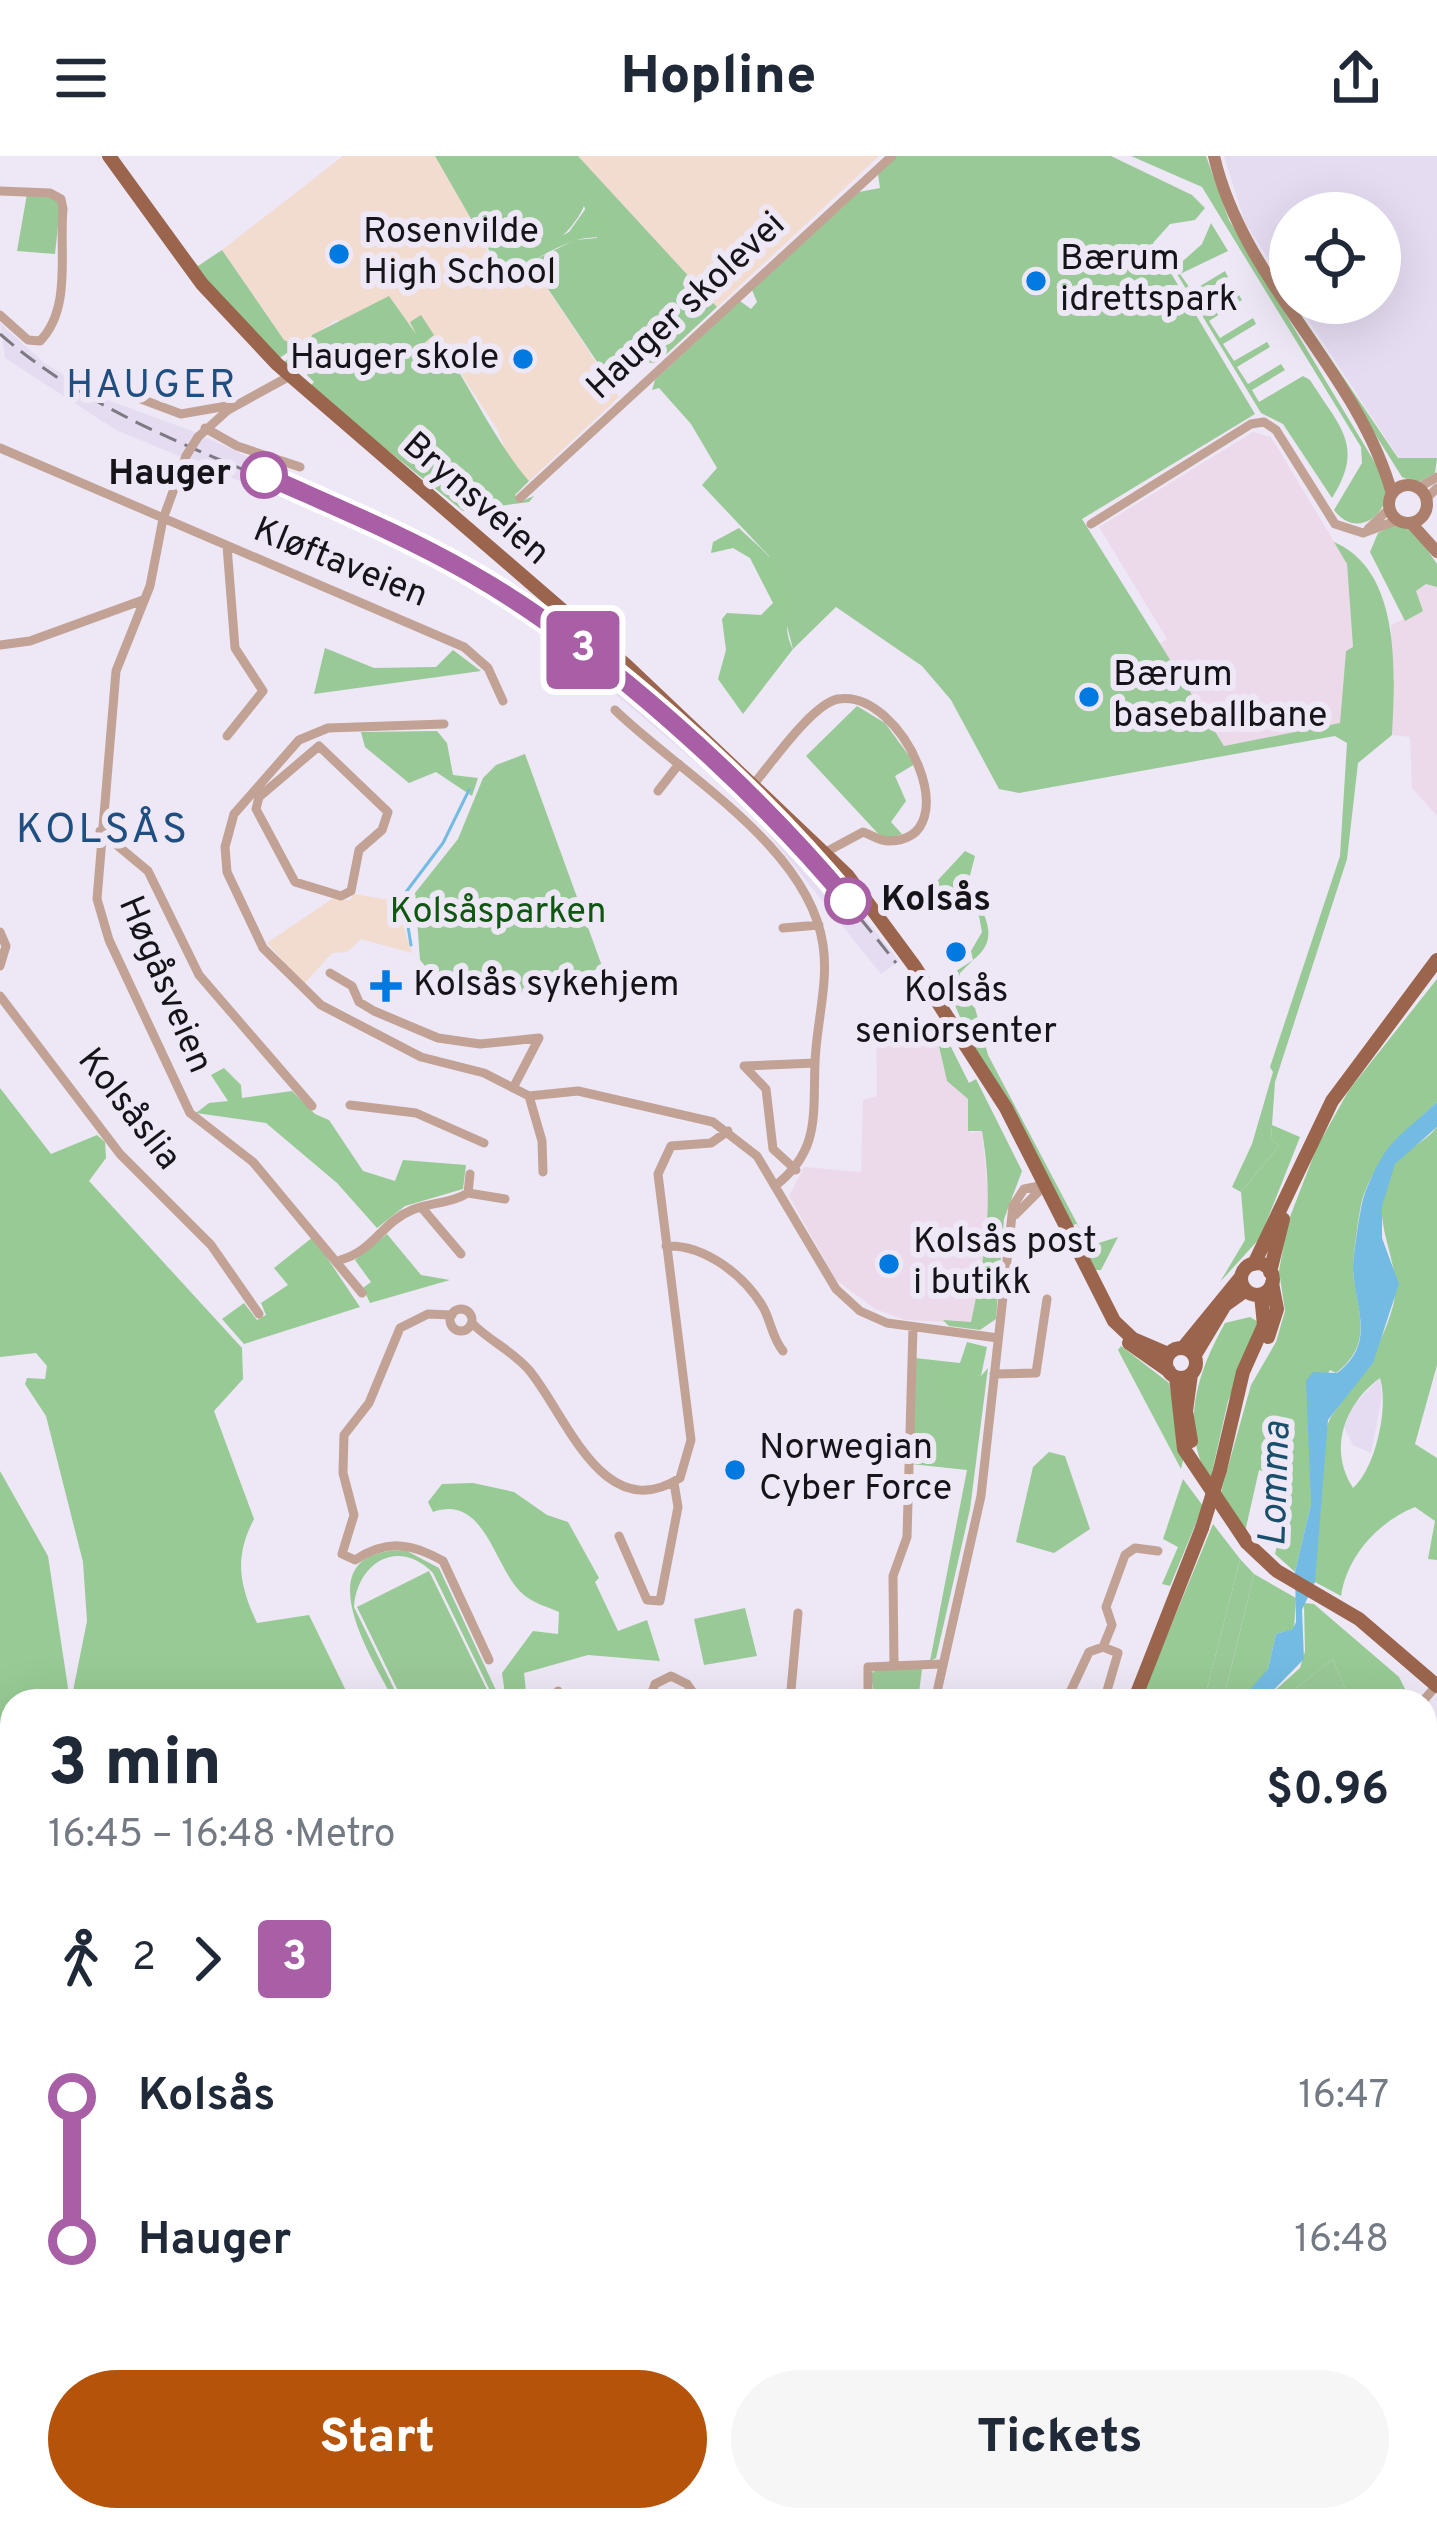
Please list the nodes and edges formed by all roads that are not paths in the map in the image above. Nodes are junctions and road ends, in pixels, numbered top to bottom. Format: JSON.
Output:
{"nodes":[{"id":1,"x":109,"y":156,"type":"edge"},
{"id":2,"x":892,"y":156,"type":"edge"},
{"id":3,"x":1214,"y":156,"type":"edge"},
{"id":4,"x":0,"y":191,"type":"edge"},
{"id":5,"x":0,"y":315,"type":"edge"},
{"id":6,"x":290,"y":376,"type":"junction"},
{"id":7,"x":141,"y":399,"type":"dead end"},
{"id":8,"x":238,"y":404,"type":"junction"},
{"id":9,"x":201,"y":433,"type":"junction"},
{"id":10,"x":1374,"y":447,"type":"junction"},
{"id":11,"x":0,"y":448,"type":"edge"},
{"id":12,"x":300,"y":467,"type":"dead end"},
{"id":13,"x":1437,"y":477,"type":"edge"},
{"id":14,"x":1437,"y":488,"type":"edge"},
{"id":15,"x":1419,"y":496,"type":"junction"},
{"id":16,"x":520,"y":498,"type":"dead end"},
{"id":17,"x":1398,"y":511,"type":"junction"},
{"id":18,"x":163,"y":519,"type":"junction"},
{"id":19,"x":1091,"y":524,"type":"dead end"},
{"id":20,"x":226,"y":546,"type":"junction"},
{"id":21,"x":1437,"y":552,"type":"edge"},
{"id":22,"x":143,"y":600,"type":"junction"},
{"id":23,"x":0,"y":645,"type":"edge"},
{"id":24,"x":503,"y":701,"type":"dead end"},
{"id":25,"x":615,"y":710,"type":"dead end"},
{"id":26,"x":444,"y":724,"type":"dead end"},
{"id":27,"x":310,"y":733,"type":"junction"},
{"id":28,"x":227,"y":736,"type":"dead end"},
{"id":29,"x":320,"y":746,"type":"junction"},
{"id":30,"x":679,"y":764,"type":"junction"},
{"id":31,"x":753,"y":785,"type":"junction"},
{"id":32,"x":658,"y":791,"type":"dead end"},
{"id":33,"x":100,"y":831,"type":"junction"},
{"id":34,"x":826,"y":852,"type":"junction"},
{"id":35,"x":819,"y":925,"type":"junction"},
{"id":36,"x":783,"y":928,"type":"dead end"},
{"id":37,"x":0,"y":932,"type":"edge"},
{"id":38,"x":1437,"y":961,"type":"edge"},
{"id":39,"x":0,"y":966,"type":"edge"},
{"id":40,"x":330,"y":973,"type":"dead end"},
{"id":41,"x":0,"y":996,"type":"edge"},
{"id":42,"x":814,"y":1063,"type":"junction"},
{"id":43,"x":513,"y":1088,"type":"junction"},
{"id":44,"x":529,"y":1096,"type":"junction"},
{"id":45,"x":350,"y":1105,"type":"dead end"},
{"id":46,"x":312,"y":1106,"type":"dead end"},
{"id":47,"x":728,"y":1131,"type":"junction"},
{"id":48,"x":484,"y":1143,"type":"dead end"},
{"id":49,"x":796,"y":1170,"type":"junction"},
{"id":50,"x":544,"y":1172,"type":"dead end"},
{"id":51,"x":470,"y":1174,"type":"dead end"},
{"id":52,"x":1296,"y":1175,"type":"junction"},
{"id":53,"x":775,"y":1186,"type":"junction"},
{"id":54,"x":1040,"y":1187,"type":"junction"},
{"id":55,"x":468,"y":1193,"type":"junction"},
{"id":56,"x":505,"y":1198,"type":"dead end"},
{"id":57,"x":422,"y":1208,"type":"junction"},
{"id":58,"x":666,"y":1246,"type":"junction"},
{"id":59,"x":460,"y":1254,"type":"dead end"},
{"id":60,"x":340,"y":1260,"type":"junction"},
{"id":61,"x":1258,"y":1283,"type":"junction"},
{"id":62,"x":362,"y":1293,"type":"dead end"},
{"id":63,"x":1047,"y":1299,"type":"dead end"},
{"id":64,"x":259,"y":1314,"type":"dead end"},
{"id":65,"x":447,"y":1317,"type":"junction"},
{"id":66,"x":474,"y":1327,"type":"junction"},
{"id":67,"x":913,"y":1328,"type":"junction"},
{"id":68,"x":998,"y":1338,"type":"junction"},
{"id":69,"x":783,"y":1351,"type":"dead end"},
{"id":70,"x":1182,"y":1352,"type":"junction"},
{"id":71,"x":994,"y":1374,"type":"junction"},
{"id":72,"x":1179,"y":1374,"type":"junction"},
{"id":73,"x":674,"y":1483,"type":"junction"},
{"id":74,"x":619,"y":1537,"type":"dead end"},
{"id":75,"x":1158,"y":1551,"type":"dead end"},
{"id":76,"x":798,"y":1613,"type":"dead end"},
{"id":77,"x":1103,"y":1647,"type":"junction"},
{"id":78,"x":489,"y":1660,"type":"dead end"},
{"id":79,"x":940,"y":1664,"type":"junction"},
{"id":80,"x":894,"y":1665,"type":"junction"},
{"id":81,"x":653,"y":1689,"type":"edge"},
{"id":82,"x":691,"y":1689,"type":"edge"},
{"id":83,"x":791,"y":1689,"type":"edge"},
{"id":84,"x":868,"y":1689,"type":"edge"},
{"id":85,"x":937,"y":1689,"type":"edge"},
{"id":86,"x":1072,"y":1689,"type":"edge"},
{"id":87,"x":1108,"y":1689,"type":"edge"},
{"id":88,"x":1139,"y":1689,"type":"edge"},
{"id":89,"x":1430,"y":1689,"type":"edge"}],
"edges":[{"from":1,"to":6,"type":"main road","name":"Brynsveien"},
{"from":2,"to":16,"type":"street","name":"Hauger skolevei"},
{"from":3,"to":10,"type":"main road"},
{"from":4,"to":5,"type":"street"},
{"from":6,"to":8,"type":"street","name":"Høgåsveien"},
{"from":6,"to":31,"type":"main road","name":"Brynsveien"},
{"from":7,"to":8,"type":"street","name":"Høgåsveien"},
{"from":8,"to":9,"type":"street","name":"Høgåsveien"},
{"from":9,"to":12,"type":"street"},
{"from":9,"to":18,"type":"street","name":"Høgåsveien","bridge":true},
{"from":10,"to":15,"type":"main road"},
{"from":10,"to":17,"type":"main road"},
{"from":11,"to":18,"type":"street","name":"Kløftaveien"},
{"from":13,"to":15,"type":"street"},
{"from":14,"to":15,"type":"street"},
{"from":15,"to":17,"type":"main road"},
{"from":15,"to":17,"type":"main road"},
{"from":15,"to":21,"type":"main road"},
{"from":17,"to":19,"type":"street"},
{"from":17,"to":21,"type":"main road"},
{"from":18,"to":20,"type":"street","name":"Kløftaveien"},
{"from":18,"to":22,"type":"street","name":"Høgåsveien"},
{"from":20,"to":24,"type":"street","name":"Kløftaveien"},
{"from":20,"to":28,"type":"street"},
{"from":22,"to":23,"type":"street"},
{"from":22,"to":33,"type":"street","name":"Høgåsveien"},
{"from":25,"to":30,"type":"street"},
{"from":26,"to":27,"type":"street"},
{"from":27,"to":29,"type":"street"},
{"from":27,"to":43,"type":"street"},
{"from":29,"to":29,"type":"street"},
{"from":30,"to":32,"type":"street"},
{"from":30,"to":35,"type":"street"},
{"from":31,"to":34,"type":"main road","name":"Brynsveien"},
{"from":31,"to":34,"type":"street"},
{"from":33,"to":46,"type":"street"},
{"from":33,"to":60,"type":"street","name":"Høgåsveien"},
{"from":34,"to":54,"type":"main road","name":"Brynsveien"},
{"from":35,"to":36,"type":"street"},
{"from":35,"to":42,"type":"street"},
{"from":37,"to":39,"type":"street"},
{"from":38,"to":52,"type":"main road"},
{"from":40,"to":43,"type":"street"},
{"from":41,"to":64,"type":"street","name":"Kolsåslia"},
{"from":42,"to":49,"type":"street"},
{"from":42,"to":49,"type":"street"},
{"from":43,"to":44,"type":"street"},
{"from":44,"to":47,"type":"street"},
{"from":44,"to":50,"type":"street"},
{"from":45,"to":48,"type":"street"},
{"from":47,"to":53,"type":"street"},
{"from":47,"to":58,"type":"street"},
{"from":49,"to":53,"type":"street"},
{"from":51,"to":55,"type":"street"},
{"from":52,"to":61,"type":"main road"},
{"from":52,"to":61,"type":"main road"},
{"from":53,"to":67,"type":"street"},
{"from":54,"to":68,"type":"street"},
{"from":54,"to":70,"type":"main road","name":"Brynsveien"},
{"from":54,"to":72,"type":"main road","name":"Brynsveien"},
{"from":55,"to":56,"type":"street"},
{"from":55,"to":57,"type":"street"},
{"from":57,"to":59,"type":"street"},
{"from":57,"to":60,"type":"street"},
{"from":58,"to":69,"type":"street"},
{"from":58,"to":73,"type":"street"},
{"from":60,"to":62,"type":"street","name":"Høgåsveien"},
{"from":61,"to":70,"type":"main road"},
{"from":61,"to":88,"type":"main road","bridge":true},
{"from":63,"to":71,"type":"street"},
{"from":65,"to":66,"type":"street"},
{"from":65,"to":66,"type":"street"},
{"from":65,"to":78,"type":"street"},
{"from":66,"to":73,"type":"street"},
{"from":67,"to":68,"type":"street"},
{"from":67,"to":80,"type":"street"},
{"from":68,"to":71,"type":"street"},
{"from":70,"to":72,"type":"main road"},
{"from":70,"to":72,"type":"main road"},
{"from":71,"to":79,"type":"street"},
{"from":72,"to":89,"type":"main road"},
{"from":73,"to":74,"type":"street"},
{"from":75,"to":77,"type":"street"},
{"from":76,"to":83,"type":"street"},
{"from":77,"to":86,"type":"street"},
{"from":77,"to":87,"type":"street"},
{"from":79,"to":80,"type":"street"},
{"from":79,"to":85,"type":"street"},
{"from":80,"to":84,"type":"street"},
{"from":81,"to":82,"type":"street"}]}
